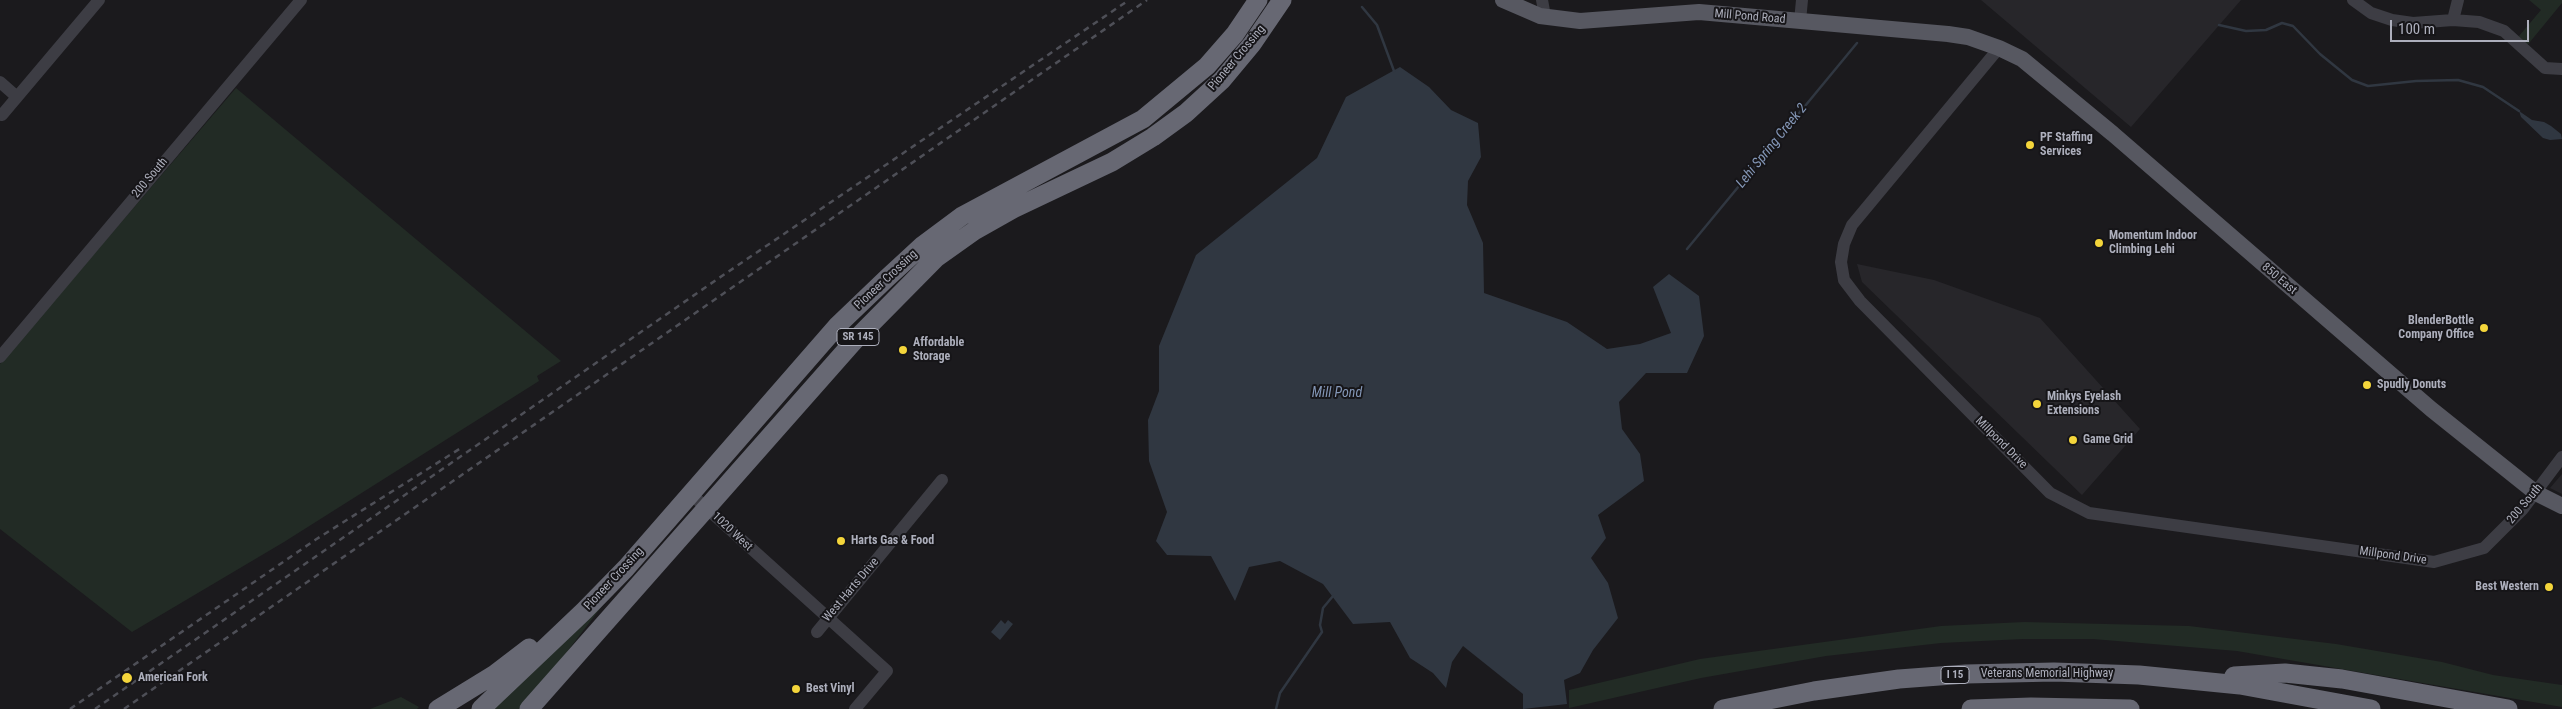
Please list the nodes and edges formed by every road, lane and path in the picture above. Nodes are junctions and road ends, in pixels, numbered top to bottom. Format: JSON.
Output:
{"nodes":[{"id":1,"x":99,"y":0,"type":"edge"},
{"id":2,"x":301,"y":0,"type":"edge"},
{"id":3,"x":1258,"y":0,"type":"edge"},
{"id":4,"x":1282,"y":0,"type":"edge"},
{"id":5,"x":1503,"y":0,"type":"edge"},
{"id":6,"x":1802,"y":0,"type":"edge"},
{"id":7,"x":2353,"y":0,"type":"edge"},
{"id":8,"x":2458,"y":0,"type":"edge"},
{"id":9,"x":1543,"y":8,"type":"edge"},
{"id":10,"x":2452,"y":20,"type":"junction"},
{"id":11,"x":1800,"y":21,"type":"junction"},
{"id":12,"x":1999,"y":48,"type":"junction"},
{"id":13,"x":2562,"y":69,"type":"edge"},
{"id":14,"x":0,"y":82,"type":"edge"},
{"id":15,"x":17,"y":97,"type":"junction"},
{"id":16,"x":2,"y":115,"type":"dead end"},
{"id":17,"x":0,"y":357,"type":"edge"},
{"id":18,"x":2562,"y":457,"type":"edge"},
{"id":19,"x":942,"y":480,"type":"dead end"},
{"id":20,"x":2536,"y":493,"type":"junction"},
{"id":21,"x":692,"y":495,"type":"junction"},
{"id":22,"x":2562,"y":506,"type":"edge"},
{"id":23,"x":708,"y":509,"type":"junction"},
{"id":24,"x":2484,"y":548,"type":"joint"},
{"id":25,"x":828,"y":619,"type":"junction"},
{"id":26,"x":817,"y":632,"type":"dead end"},
{"id":27,"x":2191,"y":679,"type":"junction"},
{"id":28,"x":438,"y":709,"type":"edge"},
{"id":29,"x":481,"y":709,"type":"edge"},
{"id":30,"x":529,"y":709,"type":"edge"},
{"id":31,"x":855,"y":709,"type":"edge"},
{"id":32,"x":1723,"y":709,"type":"edge"},
{"id":33,"x":1972,"y":709,"type":"edge"},
{"id":34,"x":1977,"y":709,"type":"edge"},
{"id":35,"x":2130,"y":709,"type":"edge"},
{"id":36,"x":2371,"y":709,"type":"edge"},
{"id":37,"x":2508,"y":709,"type":"edge"}],
"edges":[{"from":1,"to":15,"type":"street"},
{"from":2,"to":17,"type":"street","name":"200 South"},
{"from":3,"to":21,"type":"highway","name":"Pioneer Crossing","number":"SR 145"},
{"from":4,"to":23,"type":"highway","name":"Pioneer Crossing","number":"SR 145"},
{"from":5,"to":9,"type":"main road","name":"Mill Pond Road"},
{"from":6,"to":11,"type":"street"},
{"from":7,"to":10,"type":"street"},
{"from":8,"to":10,"type":"street"},
{"from":9,"to":11,"type":"main road","name":"Mill Pond Road"},
{"from":10,"to":13,"type":"street"},
{"from":11,"to":12,"type":"main road","name":"Mill Pond Road"},
{"from":12,"to":20,"type":"main road","name":"850 East"},
{"from":12,"to":24,"type":"street","name":"Millpond Drive"},
{"from":14,"to":15,"type":"street"},
{"from":15,"to":16,"type":"street"},
{"from":18,"to":20,"type":"street","name":"200 South"},
{"from":19,"to":25,"type":"street","name":"West Harts Drive"},
{"from":20,"to":22,"type":"main road","name":"850 East"},
{"from":20,"to":24,"type":"street","name":"200 South"},
{"from":21,"to":23,"type":"street","name":"1020 West"},
{"from":21,"to":28,"type":"highway"},
{"from":21,"to":29,"type":"highway","name":"Pioneer Crossing","number":"SR 145"},
{"from":23,"to":25,"type":"street","name":"1020 West"},
{"from":23,"to":30,"type":"highway","name":"Pioneer Crossing","number":"SR 145"},
{"from":25,"to":26,"type":"street","name":"West Harts Drive"},
{"from":25,"to":31,"type":"street","name":"1020 West"},
{"from":27,"to":32,"type":"highway","name":"Veterans Memorial Highway","number":"I 15"},
{"from":27,"to":36,"type":"highway","name":"Veterans Memorial Highway","number":"I 15"},
{"from":27,"to":37,"type":"highway"},
{"from":33,"to":34,"type":"highway"},
{"from":34,"to":35,"type":"highway"}]}
